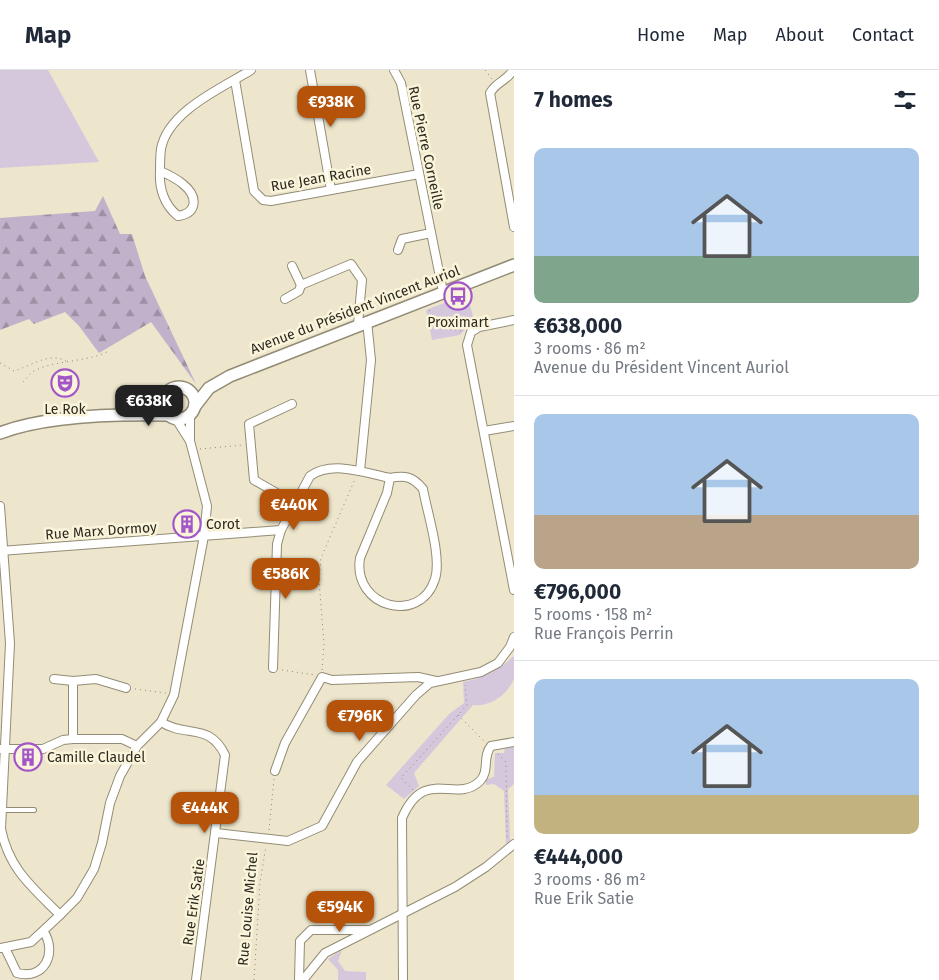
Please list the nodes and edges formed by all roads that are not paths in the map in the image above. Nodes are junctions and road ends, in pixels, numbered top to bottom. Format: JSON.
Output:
{"nodes":[{"id":1,"x":251,"y":70,"type":"edge"},
{"id":2,"x":310,"y":70,"type":"edge"},
{"id":3,"x":394,"y":70,"type":"edge"},
{"id":4,"x":511,"y":73,"type":"edge"},
{"id":5,"x":235,"y":80,"type":"junction"},
{"id":6,"x":160,"y":171,"type":"junction"},
{"id":7,"x":419,"y":174,"type":"junction"},
{"id":8,"x":331,"y":190,"type":"junction"},
{"id":9,"x":514,"y":226,"type":"edge"},
{"id":10,"x":431,"y":233,"type":"junction"},
{"id":11,"x":398,"y":250,"type":"dead end"},
{"id":12,"x":514,"y":265,"type":"edge"},
{"id":13,"x":292,"y":266,"type":"dead end"},
{"id":14,"x":301,"y":285,"type":"junction"},
{"id":15,"x":443,"y":292,"type":"junction"},
{"id":16,"x":284,"y":299,"type":"dead end"},
{"id":17,"x":514,"y":320,"type":"edge"},
{"id":18,"x":363,"y":323,"type":"junction"},
{"id":19,"x":209,"y":388,"type":"junction"},
{"id":20,"x":186,"y":389,"type":"junction"},
{"id":21,"x":163,"y":401,"type":"junction"},
{"id":22,"x":292,"y":404,"type":"dead end"},
{"id":23,"x":192,"y":410,"type":"junction"},
{"id":24,"x":132,"y":414,"type":"junction"},
{"id":25,"x":171,"y":417,"type":"junction"},
{"id":26,"x":514,"y":426,"type":"edge"},
{"id":27,"x":484,"y":431,"type":"junction"},
{"id":28,"x":0,"y":433,"type":"edge"},
{"id":29,"x":190,"y":441,"type":"junction"},
{"id":30,"x":360,"y":472,"type":"junction"},
{"id":31,"x":390,"y":478,"type":"junction"},
{"id":32,"x":296,"y":504,"type":"junction"},
{"id":33,"x":0,"y":506,"type":"edge"},
{"id":34,"x":281,"y":530,"type":"junction"},
{"id":35,"x":204,"y":536,"type":"junction"},
{"id":36,"x":2,"y":551,"type":"edge"},
{"id":37,"x":514,"y":590,"type":"edge"},
{"id":38,"x":514,"y":637,"type":"edge"},
{"id":39,"x":273,"y":668,"type":"road end"},
{"id":40,"x":0,"y":669,"type":"edge"},
{"id":41,"x":9,"y":669,"type":"junction"},
{"id":42,"x":54,"y":680,"type":"dead end"},
{"id":43,"x":73,"y":681,"type":"junction"},
{"id":44,"x":437,"y":681,"type":"junction"},
{"id":45,"x":126,"y":688,"type":"road end"},
{"id":46,"x":160,"y":722,"type":"junction"},
{"id":47,"x":74,"y":739,"type":"junction"},
{"id":48,"x":514,"y":742,"type":"edge"},
{"id":49,"x":137,"y":746,"type":"junction"},
{"id":50,"x":3,"y":749,"type":"edge"},
{"id":51,"x":275,"y":771,"type":"road end"},
{"id":52,"x":2,"y":807,"type":"edge"},
{"id":53,"x":34,"y":810,"type":"dead end"},
{"id":54,"x":216,"y":833,"type":"junction"},
{"id":55,"x":511,"y":846,"type":"edge"},
{"id":56,"x":403,"y":914,"type":"junction"},
{"id":57,"x":60,"y":915,"type":"junction"},
{"id":58,"x":372,"y":930,"type":"junction"},
{"id":59,"x":44,"y":932,"type":"junction"},
{"id":60,"x":2,"y":948,"type":"edge"},
{"id":61,"x":196,"y":980,"type":"edge"},
{"id":62,"x":299,"y":980,"type":"edge"},
{"id":63,"x":303,"y":980,"type":"edge"},
{"id":64,"x":403,"y":980,"type":"edge"}],
"edges":[{"from":1,"to":5,"type":"street"},
{"from":2,"to":8,"type":"street"},
{"from":3,"to":7,"type":"street","name":"Rue Pierre Corneille"},
{"from":4,"to":9,"type":"street"},
{"from":5,"to":6,"type":"street"},
{"from":5,"to":8,"type":"street","name":"Rue Jean Racine"},
{"from":6,"to":6,"type":"street"},
{"from":7,"to":8,"type":"street","name":"Rue Jean Racine"},
{"from":7,"to":10,"type":"street","name":"Rue Pierre Corneille"},
{"from":10,"to":11,"type":"street"},
{"from":10,"to":15,"type":"street","name":"Rue Pierre Corneille"},
{"from":12,"to":15,"type":"street","name":"Avenue du Président Vincent Auriol"},
{"from":13,"to":14,"type":"street"},
{"from":14,"to":16,"type":"street"},
{"from":14,"to":18,"type":"street"},
{"from":15,"to":18,"type":"street","name":"Avenue du Président Vincent Auriol"},
{"from":17,"to":27,"type":"street"},
{"from":18,"to":19,"type":"street","name":"Avenue du Président Vincent Auriol"},
{"from":18,"to":30,"type":"street"},
{"from":19,"to":20,"type":"street","name":"Avenue du Président Vincent Auriol"},
{"from":19,"to":23,"type":"street","name":"Avenue du Président Vincent Auriol"},
{"from":20,"to":21,"type":"street"},
{"from":20,"to":23,"type":"street"},
{"from":21,"to":24,"type":"street"},
{"from":21,"to":25,"type":"street"},
{"from":22,"to":32,"type":"street"},
{"from":23,"to":25,"type":"street"},
{"from":23,"to":29,"type":"street"},
{"from":24,"to":25,"type":"street"},
{"from":24,"to":28,"type":"street"},
{"from":25,"to":29,"type":"street"},
{"from":26,"to":27,"type":"street"},
{"from":27,"to":37,"type":"street"},
{"from":29,"to":35,"type":"street"},
{"from":30,"to":31,"type":"street"},
{"from":30,"to":32,"type":"street"},
{"from":31,"to":31,"type":"street"},
{"from":32,"to":34,"type":"street"},
{"from":33,"to":36,"type":"street"},
{"from":34,"to":35,"type":"street","name":"Rue Marx Dormoy"},
{"from":34,"to":39,"type":"street"},
{"from":35,"to":36,"type":"street","name":"Rue Marx Dormoy"},
{"from":35,"to":46,"type":"street"},
{"from":36,"to":41,"type":"street"},
{"from":38,"to":44,"type":"street"},
{"from":40,"to":41,"type":"street"},
{"from":41,"to":50,"type":"street"},
{"from":42,"to":43,"type":"street"},
{"from":43,"to":45,"type":"street"},
{"from":43,"to":47,"type":"street"},
{"from":44,"to":51,"type":"street"},
{"from":44,"to":54,"type":"street"},
{"from":46,"to":49,"type":"street"},
{"from":46,"to":54,"type":"street","name":"Rue Erik Satie"},
{"from":47,"to":49,"type":"street"},
{"from":47,"to":50,"type":"street"},
{"from":48,"to":56,"type":"street"},
{"from":49,"to":57,"type":"street"},
{"from":50,"to":52,"type":"street"},
{"from":52,"to":53,"type":"lane"},
{"from":52,"to":57,"type":"street"},
{"from":54,"to":61,"type":"street","name":"Rue Erik Satie"},
{"from":55,"to":56,"type":"street"},
{"from":56,"to":58,"type":"street"},
{"from":56,"to":64,"type":"street"},
{"from":57,"to":59,"type":"street"},
{"from":58,"to":62,"type":"street"},
{"from":58,"to":63,"type":"street"},
{"from":59,"to":60,"type":"street"},
{"from":59,"to":60,"type":"street"}]}
